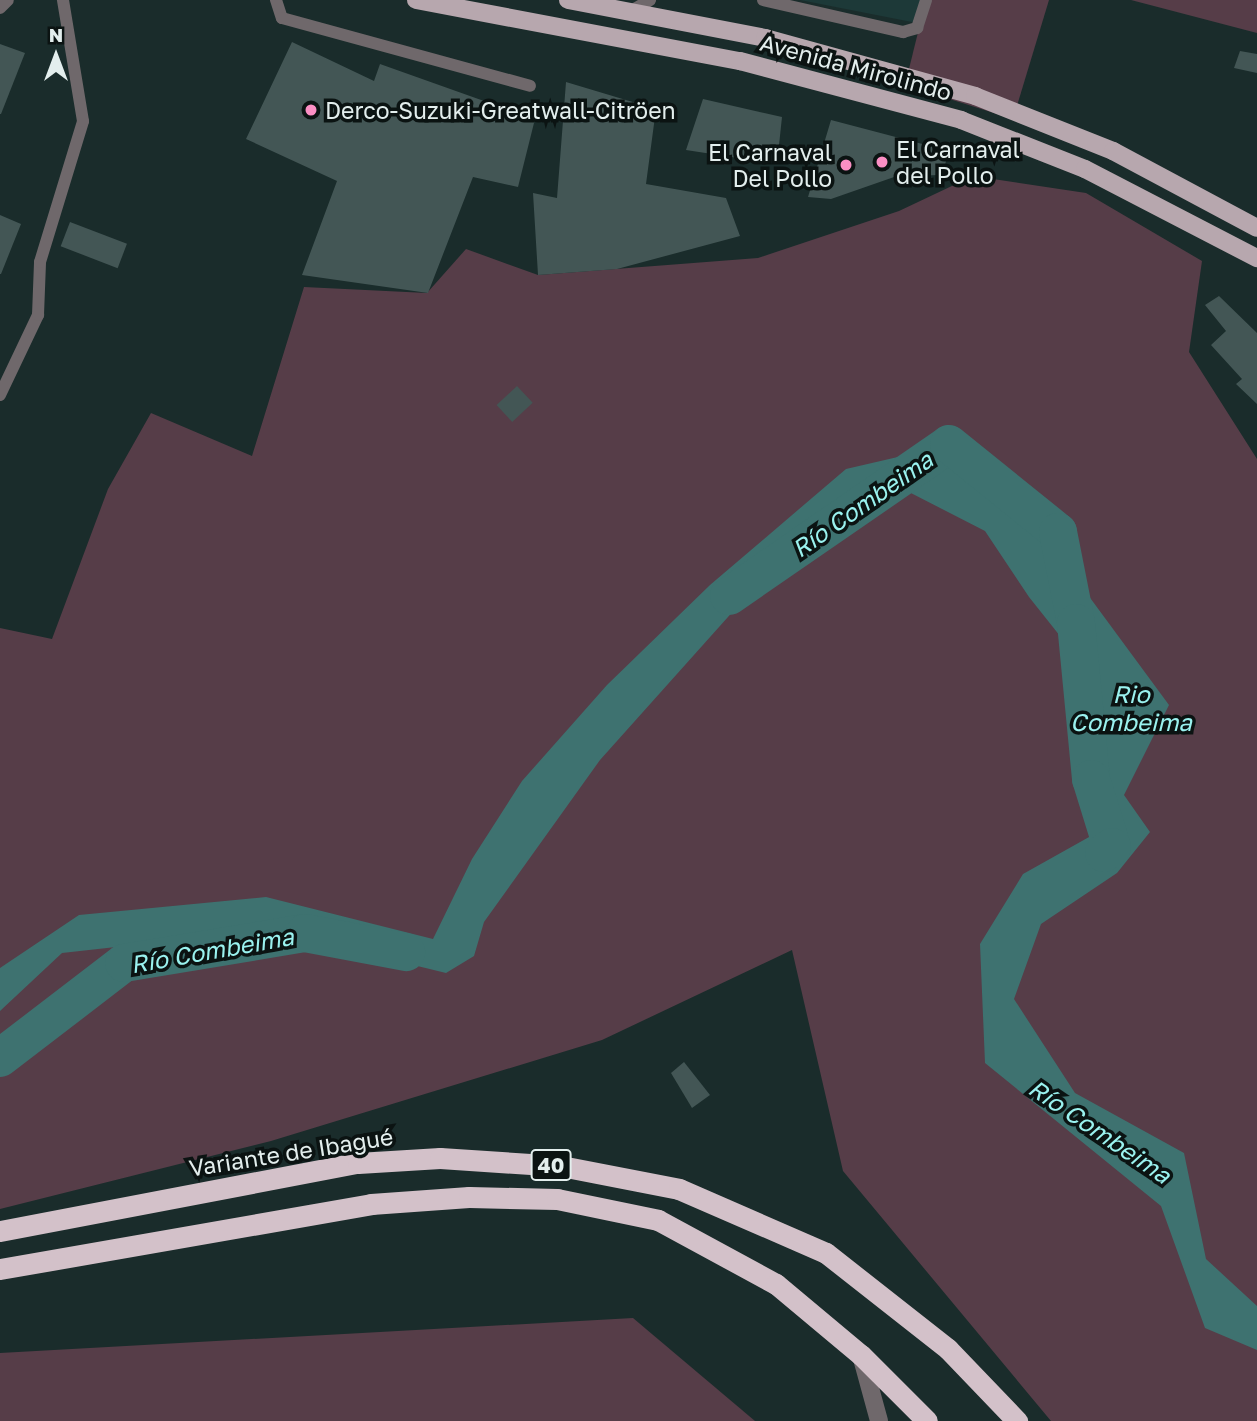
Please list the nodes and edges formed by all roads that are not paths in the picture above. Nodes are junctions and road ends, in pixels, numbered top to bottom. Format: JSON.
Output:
{"nodes":[{"id":1,"x":8,"y":0,"type":"edge"},
{"id":2,"x":63,"y":0,"type":"edge"},
{"id":3,"x":276,"y":0,"type":"edge"},
{"id":4,"x":416,"y":0,"type":"edge"},
{"id":5,"x":568,"y":0,"type":"edge"},
{"id":6,"x":650,"y":0,"type":"edge"},
{"id":7,"x":763,"y":0,"type":"edge"},
{"id":8,"x":926,"y":0,"type":"edge"},
{"id":9,"x":0,"y":8,"type":"edge"},
{"id":10,"x":631,"y":11,"type":"junction"},
{"id":11,"x":530,"y":86,"type":"dead end"},
{"id":12,"x":1257,"y":228,"type":"edge"},
{"id":13,"x":1257,"y":258,"type":"edge"},
{"id":14,"x":0,"y":395,"type":"edge"},
{"id":15,"x":6,"y":1230,"type":"edge"},
{"id":16,"x":0,"y":1269,"type":"edge"},
{"id":17,"x":861,"y":1355,"type":"junction"},
{"id":18,"x":879,"y":1421,"type":"edge"},
{"id":19,"x":927,"y":1421,"type":"edge"},
{"id":20,"x":1017,"y":1421,"type":"edge"}],
"edges":[{"from":1,"to":9,"type":"lane"},
{"from":2,"to":14,"type":"lane"},
{"from":3,"to":11,"type":"lane"},
{"from":4,"to":13,"type":"main road","name":"Avenida Mirolindo"},
{"from":5,"to":10,"type":"main road","name":"Avenida Mirolindo"},
{"from":6,"to":10,"type":"lane"},
{"from":7,"to":8,"type":"lane"},
{"from":10,"to":12,"type":"main road","name":"Avenida Mirolindo"},
{"from":15,"to":20,"type":"highway","name":"Variante de Ibagué","number":"40"},
{"from":16,"to":17,"type":"highway","number":"40"},
{"from":17,"to":18,"type":"street"},
{"from":17,"to":19,"type":"highway","number":"40"}]}
